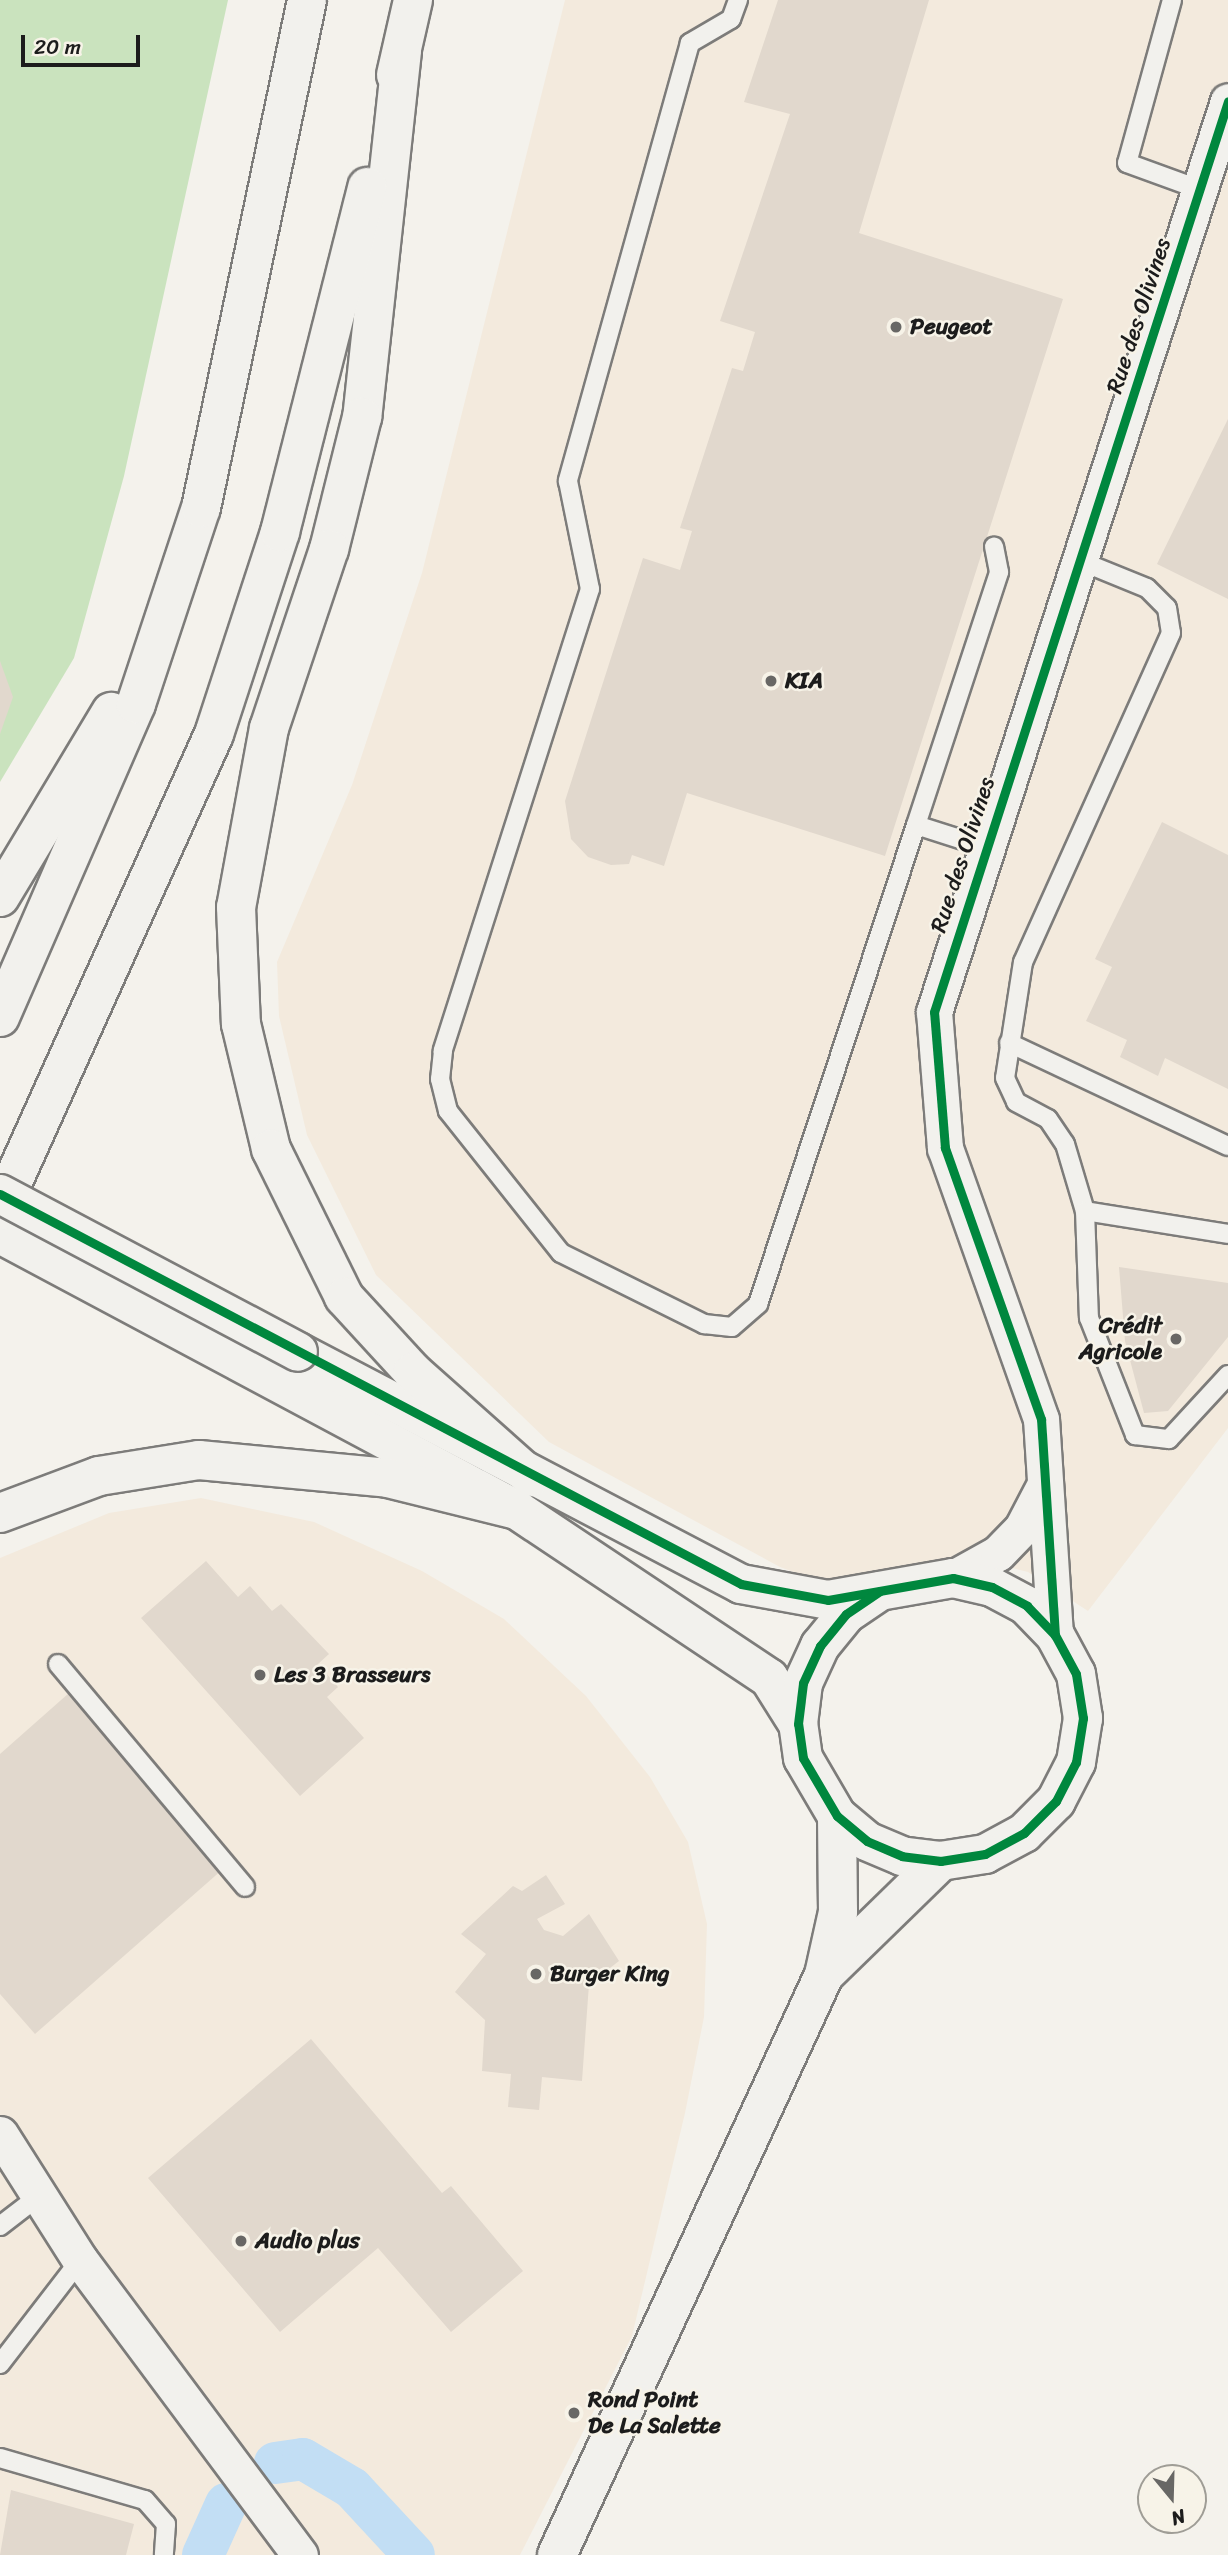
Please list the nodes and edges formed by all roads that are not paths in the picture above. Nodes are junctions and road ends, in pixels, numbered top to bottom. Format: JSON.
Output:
{"nodes":[{"id":1,"x":307,"y":0,"type":"edge"},
{"id":2,"x":413,"y":0,"type":"edge"},
{"id":3,"x":738,"y":0,"type":"edge"},
{"id":4,"x":1172,"y":0,"type":"edge"},
{"id":5,"x":402,"y":51,"type":"junction"},
{"id":6,"x":1228,"y":101,"type":"edge"},
{"id":7,"x":1201,"y":190,"type":"junction"},
{"id":8,"x":201,"y":509,"type":"junction"},
{"id":9,"x":994,"y":546,"type":"dead end"},
{"id":10,"x":1078,"y":560,"type":"junction"},
{"id":11,"x":916,"y":825,"type":"junction"},
{"id":12,"x":985,"y":847,"type":"junction"},
{"id":13,"x":0,"y":897,"type":"edge"},
{"id":14,"x":0,"y":1017,"type":"edge"},
{"id":15,"x":1009,"y":1043,"type":"junction"},
{"id":16,"x":1228,"y":1146,"type":"edge"},
{"id":17,"x":0,"y":1194,"type":"edge"},
{"id":18,"x":0,"y":1210,"type":"edge"},
{"id":19,"x":1085,"y":1210,"type":"junction"},
{"id":20,"x":0,"y":1234,"type":"edge"},
{"id":21,"x":1228,"y":1234,"type":"edge"},
{"id":22,"x":290,"y":1368,"type":"junction"},
{"id":23,"x":1228,"y":1375,"type":"edge"},
{"id":24,"x":1047,"y":1480,"type":"junction"},
{"id":25,"x":524,"y":1493,"type":"junction"},
{"id":26,"x":0,"y":1513,"type":"edge"},
{"id":27,"x":953,"y":1578,"type":"junction"},
{"id":28,"x":880,"y":1591,"type":"junction"},
{"id":29,"x":1055,"y":1635,"type":"junction"},
{"id":30,"x":58,"y":1664,"type":"dead end"},
{"id":31,"x":798,"y":1724,"type":"junction"},
{"id":32,"x":837,"y":1816,"type":"junction"},
{"id":33,"x":940,"y":1861,"type":"junction"},
{"id":34,"x":245,"y":1887,"type":"dead end"},
{"id":35,"x":824,"y":1975,"type":"junction"},
{"id":36,"x":0,"y":2134,"type":"edge"},
{"id":37,"x":39,"y":2196,"type":"junction"},
{"id":38,"x":0,"y":2226,"type":"edge"},
{"id":39,"x":80,"y":2260,"type":"junction"},
{"id":40,"x":0,"y":2364,"type":"edge"},
{"id":41,"x":0,"y":2458,"type":"edge"},
{"id":42,"x":164,"y":2555,"type":"edge"},
{"id":43,"x":300,"y":2555,"type":"edge"},
{"id":44,"x":557,"y":2555,"type":"edge"}],
"edges":[{"from":1,"to":8,"type":"main road"},
{"from":2,"to":5,"type":"main road"},
{"from":3,"to":11,"type":"lane"},
{"from":4,"to":7,"type":"lane"},
{"from":5,"to":18,"type":"main road"},
{"from":5,"to":25,"type":"main road"},
{"from":6,"to":7,"type":"street","name":"Rue des Olivines"},
{"from":7,"to":10,"type":"street","name":"Rue des Olivines"},
{"from":8,"to":13,"type":"main road"},
{"from":8,"to":14,"type":"main road"},
{"from":9,"to":11,"type":"lane"},
{"from":10,"to":12,"type":"street","name":"Rue des Olivines"},
{"from":10,"to":15,"type":"lane"},
{"from":11,"to":12,"type":"lane"},
{"from":12,"to":24,"type":"street","name":"Rue des Olivines"},
{"from":15,"to":16,"type":"lane"},
{"from":15,"to":19,"type":"lane"},
{"from":17,"to":22,"type":"main road","bridge":true},
{"from":19,"to":21,"type":"lane"},
{"from":19,"to":23,"type":"lane"},
{"from":20,"to":22,"type":"main road"},
{"from":22,"to":25,"type":"main road"},
{"from":24,"to":27,"type":"street"},
{"from":24,"to":29,"type":"street","name":"Rue des Olivines"},
{"from":25,"to":26,"type":"main road"},
{"from":25,"to":28,"type":"main road"},
{"from":25,"to":31,"type":"main road"},
{"from":27,"to":28,"type":"main road"},
{"from":27,"to":29,"type":"main road"},
{"from":28,"to":31,"type":"main road"},
{"from":29,"to":33,"type":"main road"},
{"from":30,"to":34,"type":"lane"},
{"from":31,"to":32,"type":"main road"},
{"from":32,"to":33,"type":"main road"},
{"from":32,"to":35,"type":"main road"},
{"from":33,"to":35,"type":"main road"},
{"from":35,"to":44,"type":"main road"},
{"from":36,"to":37,"type":"street"},
{"from":37,"to":38,"type":"lane"},
{"from":37,"to":39,"type":"street"},
{"from":39,"to":40,"type":"lane"},
{"from":39,"to":43,"type":"street"},
{"from":41,"to":42,"type":"lane"}]}
